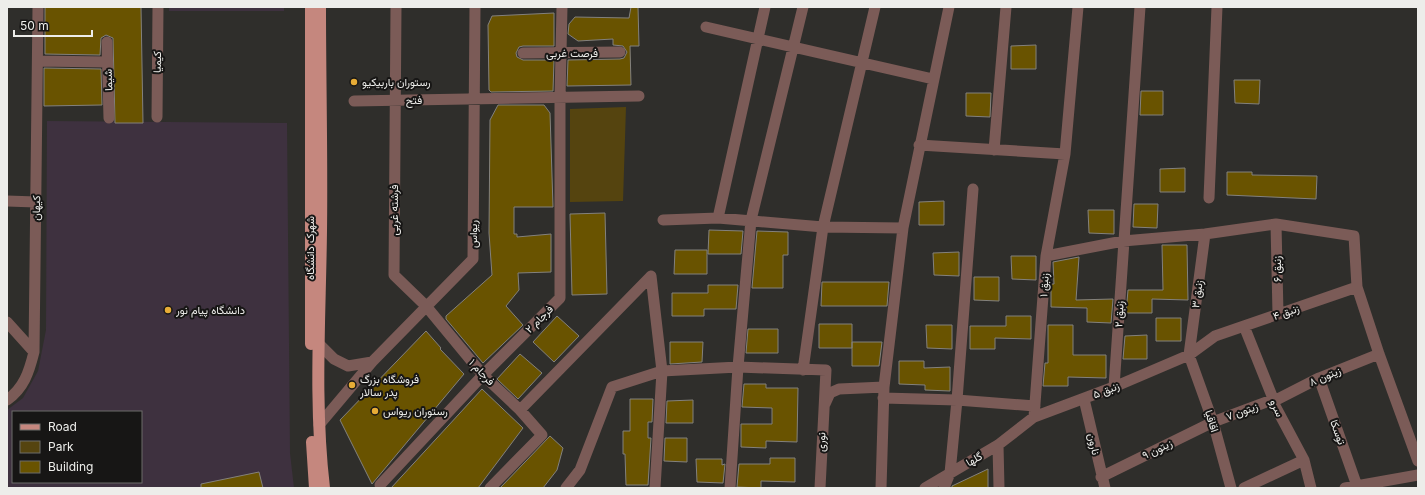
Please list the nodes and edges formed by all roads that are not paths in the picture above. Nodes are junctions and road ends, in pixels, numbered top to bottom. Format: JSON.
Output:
{"nodes":[{"id":1,"x":38,"y":7,"type":"edge"},
{"id":2,"x":158,"y":7,"type":"edge"},
{"id":3,"x":311,"y":7,"type":"edge"},
{"id":4,"x":320,"y":7,"type":"edge"},
{"id":5,"x":396,"y":7,"type":"edge"},
{"id":6,"x":475,"y":7,"type":"edge"},
{"id":7,"x":562,"y":7,"type":"edge"},
{"id":8,"x":765,"y":7,"type":"edge"},
{"id":9,"x":803,"y":7,"type":"edge"},
{"id":10,"x":875,"y":7,"type":"edge"},
{"id":11,"x":949,"y":7,"type":"edge"},
{"id":12,"x":1006,"y":7,"type":"edge"},
{"id":13,"x":1078,"y":7,"type":"edge"},
{"id":14,"x":1140,"y":7,"type":"edge"},
{"id":15,"x":1217,"y":7,"type":"edge"},
{"id":16,"x":706,"y":27,"type":"dead end"},
{"id":17,"x":759,"y":39,"type":"junction"},
{"id":18,"x":107,"y":42,"type":"dead end"},
{"id":19,"x":794,"y":47,"type":"junction"},
{"id":20,"x":561,"y":52,"type":"junction"},
{"id":21,"x":620,"y":52,"type":"dead end"},
{"id":22,"x":524,"y":53,"type":"dead end"},
{"id":23,"x":38,"y":61,"type":"junction"},
{"id":24,"x":107,"y":62,"type":"junction"},
{"id":25,"x":862,"y":63,"type":"junction"},
{"id":26,"x":933,"y":79,"type":"junction"},
{"id":27,"x":639,"y":96,"type":"dead end"},
{"id":28,"x":560,"y":98,"type":"junction"},
{"id":29,"x":474,"y":99,"type":"junction"},
{"id":30,"x":354,"y":100,"type":"dead end"},
{"id":31,"x":395,"y":100,"type":"junction"},
{"id":32,"x":157,"y":117,"type":"dead end"},
{"id":33,"x":109,"y":118,"type":"dead end"},
{"id":34,"x":919,"y":145,"type":"junction"},
{"id":35,"x":994,"y":150,"type":"junction"},
{"id":36,"x":1065,"y":154,"type":"junction"},
{"id":37,"x":972,"y":189,"type":"dead end"},
{"id":38,"x":1209,"y":198,"type":"dead end"},
{"id":39,"x":7,"y":201,"type":"edge"},
{"id":40,"x":36,"y":202,"type":"junction"},
{"id":41,"x":718,"y":218,"type":"junction"},
{"id":42,"x":663,"y":220,"type":"dead end"},
{"id":43,"x":751,"y":220,"type":"junction"},
{"id":44,"x":1276,"y":224,"type":"junction"},
{"id":45,"x":823,"y":227,"type":"junction"},
{"id":46,"x":903,"y":228,"type":"junction"},
{"id":47,"x":1205,"y":234,"type":"junction"},
{"id":48,"x":1123,"y":240,"type":"junction"},
{"id":49,"x":1046,"y":256,"type":"junction"},
{"id":50,"x":1357,"y":288,"type":"junction"},
{"id":51,"x":426,"y":306,"type":"junction"},
{"id":52,"x":1278,"y":314,"type":"junction"},
{"id":53,"x":7,"y":322,"type":"edge"},
{"id":54,"x":1244,"y":326,"type":"junction"},
{"id":55,"x":1215,"y":336,"type":"joint"},
{"id":56,"x":319,"y":344,"type":"junction"},
{"id":57,"x":34,"y":352,"type":"junction"},
{"id":58,"x":1189,"y":354,"type":"junction"},
{"id":59,"x":1378,"y":354,"type":"junction"},
{"id":60,"x":372,"y":362,"type":"junction"},
{"id":61,"x":738,"y":367,"type":"junction"},
{"id":62,"x":803,"y":370,"type":"junction"},
{"id":63,"x":662,"y":371,"type":"junction"},
{"id":64,"x":483,"y":375,"type":"junction"},
{"id":65,"x":1319,"y":378,"type":"junction"},
{"id":66,"x":1114,"y":388,"type":"junction"},
{"id":67,"x":884,"y":392,"type":"junction"},
{"id":68,"x":1084,"y":399,"type":"junction"},
{"id":69,"x":7,"y":400,"type":"edge"},
{"id":70,"x":957,"y":400,"type":"junction"},
{"id":71,"x":1273,"y":400,"type":"junction"},
{"id":72,"x":823,"y":408,"type":"junction"},
{"id":73,"x":520,"y":410,"type":"junction"},
{"id":74,"x":1035,"y":411,"type":"junction"},
{"id":75,"x":1213,"y":422,"type":"junction"},
{"id":76,"x":320,"y":425,"type":"junction"},
{"id":77,"x":998,"y":445,"type":"junction"},
{"id":78,"x":1304,"y":460,"type":"junction"},
{"id":79,"x":1418,"y":461,"type":"edge"},
{"id":80,"x":950,"y":473,"type":"junction"},
{"id":81,"x":1418,"y":475,"type":"edge"},
{"id":82,"x":1101,"y":477,"type":"junction"},
{"id":83,"x":380,"y":485,"type":"dead end"},
{"id":84,"x":1357,"y":486,"type":"junction"},
{"id":85,"x":315,"y":488,"type":"edge"},
{"id":86,"x":324,"y":488,"type":"edge"},
{"id":87,"x":490,"y":488,"type":"edge"},
{"id":88,"x":566,"y":488,"type":"edge"},
{"id":89,"x":655,"y":488,"type":"edge"},
{"id":90,"x":730,"y":488,"type":"edge"},
{"id":91,"x":820,"y":488,"type":"edge"},
{"id":92,"x":881,"y":488,"type":"edge"},
{"id":93,"x":925,"y":488,"type":"edge"},
{"id":94,"x":944,"y":488,"type":"edge"},
{"id":95,"x":999,"y":488,"type":"edge"},
{"id":96,"x":1105,"y":488,"type":"edge"},
{"id":97,"x":1231,"y":488,"type":"edge"},
{"id":98,"x":1244,"y":488,"type":"edge"},
{"id":99,"x":1311,"y":488,"type":"edge"},
{"id":100,"x":1345,"y":488,"type":"edge"}],
"edges":[{"from":1,"to":23,"type":"street","name":"کیهان"},
{"from":2,"to":32,"type":"street","name":"کیمیا"},
{"from":3,"to":85,"type":"main road","name":"شهرک دانشگاه"},
{"from":4,"to":56,"type":"main road"},
{"from":5,"to":31,"type":"street","name":"فرشته غربی"},
{"from":6,"to":29,"type":"street","name":"ریواس"},
{"from":7,"to":20,"type":"street","name":"فرجام ۲"},
{"from":8,"to":17,"type":"street"},
{"from":9,"to":19,"type":"street"},
{"from":10,"to":25,"type":"street"},
{"from":11,"to":26,"type":"street"},
{"from":12,"to":35,"type":"street"},
{"from":13,"to":36,"type":"street","name":"زنبق ۱"},
{"from":14,"to":48,"type":"street","name":"زنبق ۲"},
{"from":15,"to":38,"type":"street"},
{"from":16,"to":17,"type":"street"},
{"from":17,"to":19,"type":"street"},
{"from":17,"to":41,"type":"street"},
{"from":18,"to":24,"type":"street","name":"شیما"},
{"from":19,"to":25,"type":"street"},
{"from":19,"to":43,"type":"street"},
{"from":20,"to":21,"type":"street","name":"فرصت غربی"},
{"from":20,"to":22,"type":"street","name":"فرصت غربی"},
{"from":20,"to":28,"type":"street","name":"فرجام ۲"},
{"from":23,"to":24,"type":"street"},
{"from":23,"to":40,"type":"street","name":"کیهان"},
{"from":24,"to":33,"type":"street","name":"شیما"},
{"from":25,"to":26,"type":"street"},
{"from":25,"to":45,"type":"street"},
{"from":26,"to":34,"type":"street"},
{"from":27,"to":28,"type":"street"},
{"from":28,"to":29,"type":"street","name":"فتح"},
{"from":28,"to":64,"type":"street","name":"فرجام ۲"},
{"from":29,"to":31,"type":"street","name":"فتح"},
{"from":29,"to":51,"type":"street","name":"ریواس"},
{"from":30,"to":31,"type":"street","name":"فتح"},
{"from":31,"to":51,"type":"street","name":"فرشته غربی"},
{"from":34,"to":35,"type":"street"},
{"from":34,"to":46,"type":"street"},
{"from":35,"to":36,"type":"street"},
{"from":36,"to":49,"type":"street","name":"زنبق ۱"},
{"from":37,"to":70,"type":"street"},
{"from":39,"to":40,"type":"street"},
{"from":40,"to":57,"type":"street","name":"کیهان"},
{"from":41,"to":42,"type":"street"},
{"from":41,"to":43,"type":"street"},
{"from":43,"to":45,"type":"street"},
{"from":43,"to":61,"type":"street"},
{"from":44,"to":47,"type":"street"},
{"from":44,"to":50,"type":"street"},
{"from":44,"to":52,"type":"street","name":"زنبق ۶"},
{"from":45,"to":46,"type":"street"},
{"from":45,"to":62,"type":"street"},
{"from":46,"to":67,"type":"street"},
{"from":47,"to":48,"type":"street"},
{"from":47,"to":58,"type":"street","name":"زنبق ۳"},
{"from":48,"to":49,"type":"street"},
{"from":48,"to":66,"type":"street","name":"زنبق ۲"},
{"from":49,"to":74,"type":"street","name":"زنبق ۱"},
{"from":50,"to":52,"type":"street","name":"زنبق ۴"},
{"from":50,"to":59,"type":"street"},
{"from":51,"to":60,"type":"street","name":"ریواس"},
{"from":51,"to":64,"type":"street","name":"فرجام ۱"},
{"from":52,"to":54,"type":"street","name":"زنبق ۴"},
{"from":53,"to":57,"type":"street"},
{"from":54,"to":55,"type":"street","name":"زنبق ۴"},
{"from":54,"to":71,"type":"street","name":"سرو"},
{"from":55,"to":58,"type":"street","name":"زنبق ۵"},
{"from":56,"to":60,"type":"street"},
{"from":56,"to":76,"type":"main road"},
{"from":57,"to":69,"type":"street","name":"کیهان"},
{"from":58,"to":66,"type":"street","name":"زنبق ۵"},
{"from":58,"to":75,"type":"street","name":"اقاقیا"},
{"from":59,"to":65,"type":"street","name":"زیتون ۸"},
{"from":59,"to":79,"type":"street"},
{"from":60,"to":76,"type":"street","name":"ریواس"},
{"from":61,"to":62,"type":"street"},
{"from":61,"to":63,"type":"street"},
{"from":61,"to":90,"type":"street"},
{"from":62,"to":72,"type":"street","name":"نوری"},
{"from":63,"to":73,"type":"street"},
{"from":63,"to":88,"type":"street"},
{"from":63,"to":89,"type":"street"},
{"from":64,"to":73,"type":"street","name":"فرجام ۱"},
{"from":64,"to":83,"type":"street","name":"فرجام ۲"},
{"from":65,"to":71,"type":"street","name":"زیتون ۸"},
{"from":65,"to":84,"type":"street","name":"توسکا"},
{"from":66,"to":68,"type":"street","name":"زنبق ۵"},
{"from":67,"to":70,"type":"street"},
{"from":67,"to":72,"type":"street"},
{"from":67,"to":92,"type":"street"},
{"from":68,"to":74,"type":"street","name":"زنبق ۵"},
{"from":68,"to":82,"type":"street","name":"نارون"},
{"from":70,"to":74,"type":"street"},
{"from":70,"to":80,"type":"street"},
{"from":71,"to":75,"type":"street","name":"زیتون ۷"},
{"from":71,"to":78,"type":"street","name":"سرو"},
{"from":72,"to":91,"type":"street","name":"نوری"},
{"from":73,"to":87,"type":"street","name":"فرجام ۱"},
{"from":74,"to":77,"type":"street","name":"زنبق ۵"},
{"from":75,"to":82,"type":"street","name":"زیتون ۹"},
{"from":75,"to":97,"type":"street","name":"اقاقیا"},
{"from":76,"to":86,"type":"main road"},
{"from":77,"to":80,"type":"street","name":"گلها"},
{"from":77,"to":95,"type":"street"},
{"from":78,"to":98,"type":"street"},
{"from":78,"to":99,"type":"street","name":"سرو"},
{"from":80,"to":93,"type":"street","name":"گلها"},
{"from":80,"to":94,"type":"street"},
{"from":81,"to":84,"type":"street"},
{"from":82,"to":96,"type":"street","name":"نارون"},
{"from":84,"to":100,"type":"street"}]}
